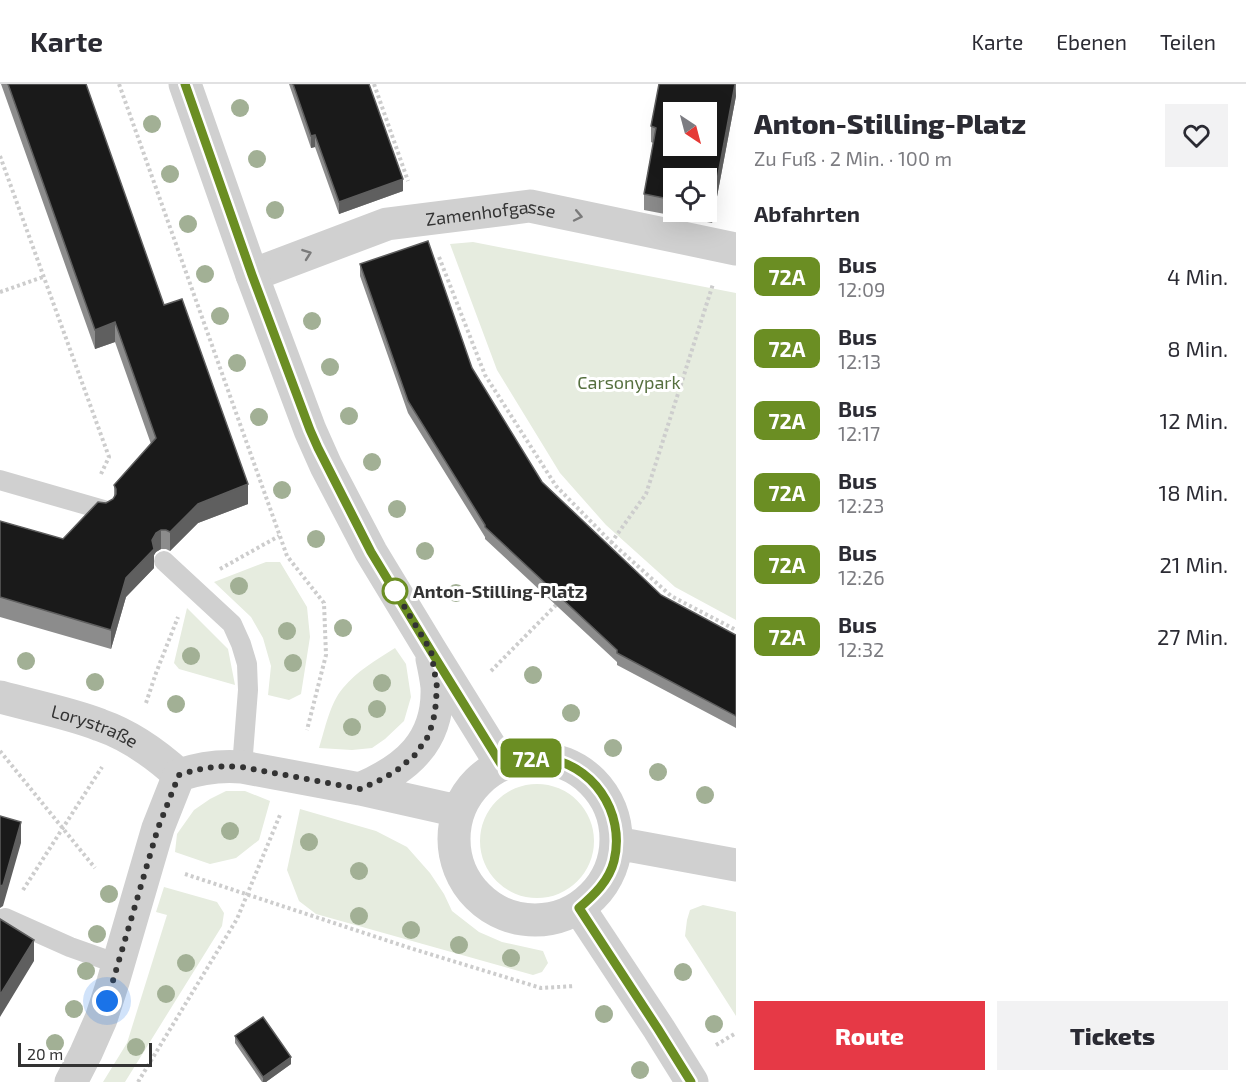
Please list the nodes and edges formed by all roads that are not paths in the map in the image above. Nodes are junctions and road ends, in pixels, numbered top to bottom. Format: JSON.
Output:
{"nodes":[{"id":1,"x":185,"y":84,"type":"edge"},
{"id":2,"x":736,"y":249,"type":"edge"},
{"id":3,"x":252,"y":275,"type":"junction"},
{"id":4,"x":0,"y":480,"type":"edge"},
{"id":5,"x":96,"y":508,"type":"edge"},
{"id":6,"x":164,"y":561,"type":"edge"},
{"id":7,"x":431,"y":651,"type":"junction"},
{"id":8,"x":0,"y":697,"type":"edge"},
{"id":9,"x":501,"y":764,"type":"junction"},
{"id":10,"x":242,"y":767,"type":"junction"},
{"id":11,"x":179,"y":775,"type":"junction"},
{"id":12,"x":360,"y":789,"type":"junction"},
{"id":13,"x":458,"y":811,"type":"junction"},
{"id":14,"x":616,"y":843,"type":"junction"},
{"id":15,"x":736,"y":865,"type":"edge"},
{"id":16,"x":579,"y":908,"type":"junction"},
{"id":17,"x":5,"y":918,"type":"edge"},
{"id":18,"x":118,"y":964,"type":"junction"},
{"id":19,"x":71,"y":1082,"type":"edge"},
{"id":20,"x":692,"y":1082,"type":"edge"}],
"edges":[{"from":1,"to":3,"type":"street"},
{"from":3,"to":2,"type":"street","name":"Zamenhofgasse","one_way":true},
{"from":3,"to":7,"type":"street"},
{"from":4,"to":5,"type":"lane"},
{"from":6,"to":10,"type":"lane"},
{"from":7,"to":9,"type":"street"},
{"from":7,"to":12,"type":"street"},
{"from":8,"to":11,"type":"street","name":"Lorystraße"},
{"from":9,"to":13,"type":"street"},
{"from":9,"to":14,"type":"street"},
{"from":10,"to":11,"type":"street"},
{"from":10,"to":12,"type":"street"},
{"from":11,"to":18,"type":"street"},
{"from":12,"to":13,"type":"street"},
{"from":13,"to":16,"type":"street"},
{"from":14,"to":15,"type":"street"},
{"from":14,"to":16,"type":"street"},
{"from":16,"to":20,"type":"street"},
{"from":17,"to":18,"type":"lane"},
{"from":18,"to":19,"type":"street"}]}
